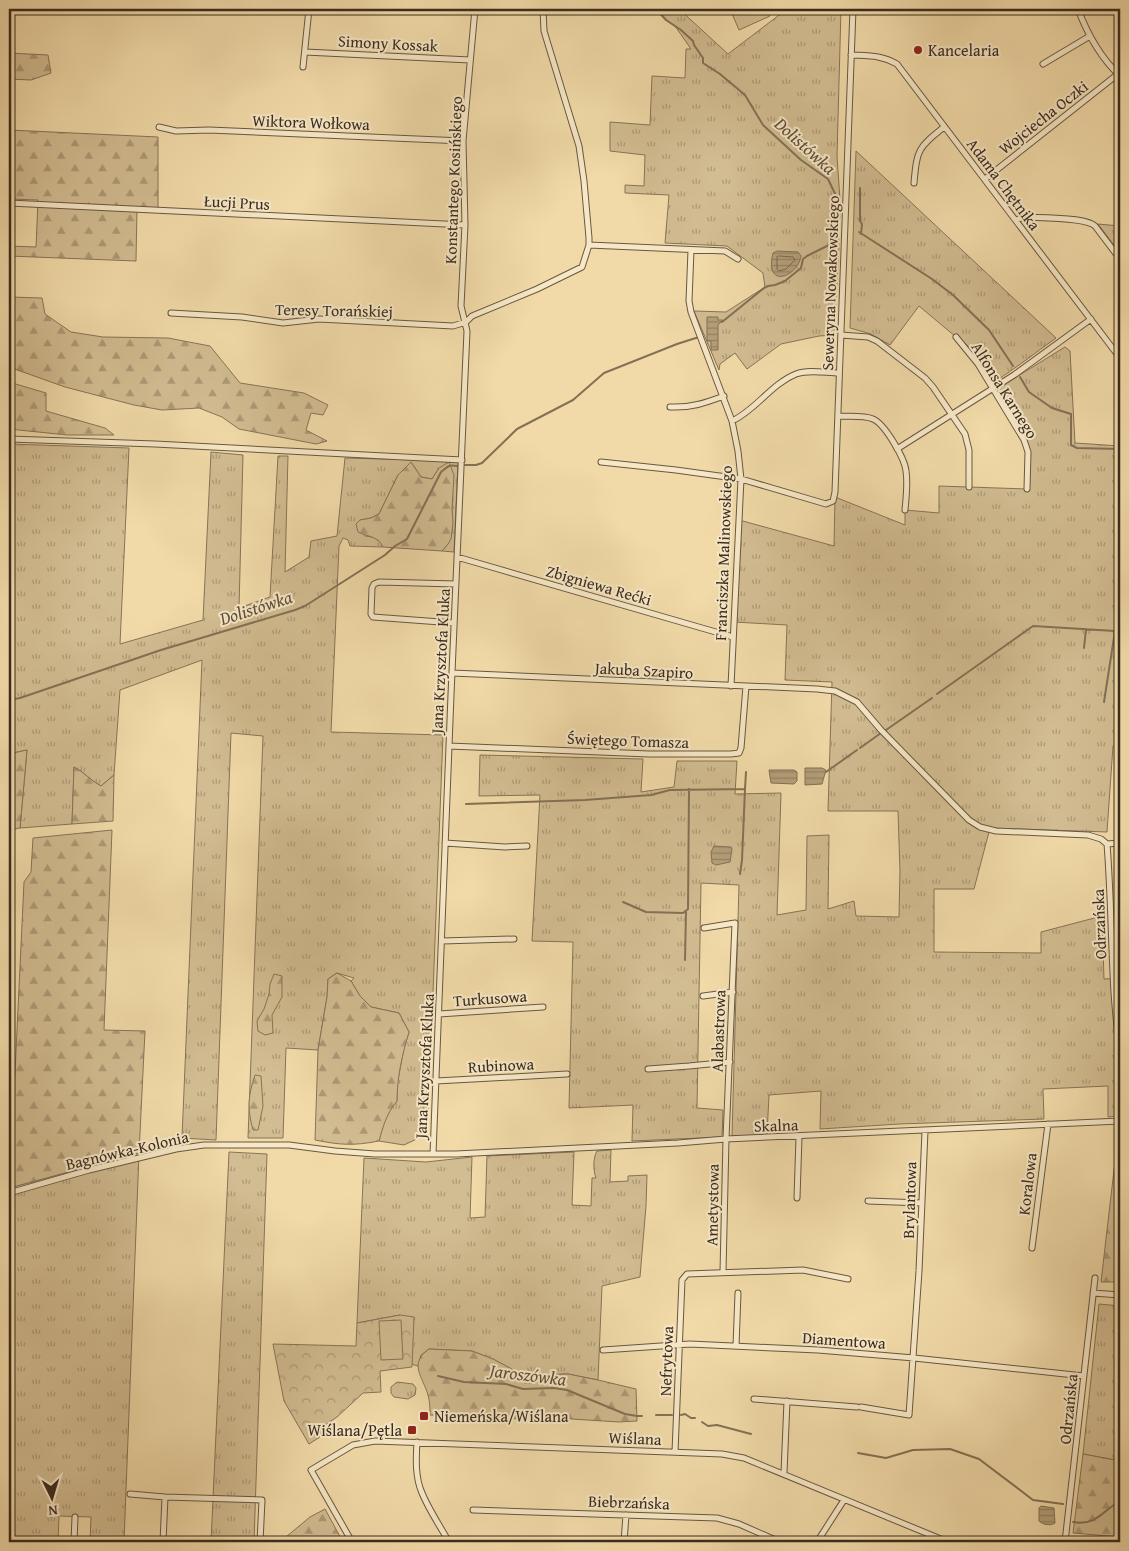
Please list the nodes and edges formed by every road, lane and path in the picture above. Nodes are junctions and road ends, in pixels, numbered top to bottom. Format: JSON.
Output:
{"nodes":[{"id":1,"x":309,"y":9,"type":"edge"},
{"id":2,"x":475,"y":9,"type":"edge"},
{"id":3,"x":544,"y":9,"type":"edge"},
{"id":4,"x":853,"y":9,"type":"edge"},
{"id":5,"x":1078,"y":9,"type":"edge"},
{"id":6,"x":1090,"y":36,"type":"junction"},
{"id":7,"x":305,"y":52,"type":"junction"},
{"id":8,"x":851,"y":55,"type":"junction"},
{"id":9,"x":470,"y":60,"type":"junction"},
{"id":10,"x":1043,"y":64,"type":"dead end"},
{"id":11,"x":303,"y":67,"type":"dead end"},
{"id":12,"x":1119,"y":75,"type":"edge"},
{"id":13,"x":944,"y":126,"type":"junction"},
{"id":14,"x":159,"y":127,"type":"dead end"},
{"id":15,"x":464,"y":141,"type":"junction"},
{"id":16,"x":985,"y":179,"type":"junction"},
{"id":17,"x":914,"y":183,"type":"dead end"},
{"id":18,"x":9,"y":203,"type":"edge"},
{"id":19,"x":1016,"y":220,"type":"junction"},
{"id":20,"x":464,"y":225,"type":"junction"},
{"id":21,"x":589,"y":245,"type":"junction"},
{"id":22,"x":691,"y":250,"type":"junction"},
{"id":23,"x":738,"y":259,"type":"dead end"},
{"id":24,"x":1120,"y":259,"type":"edge"},
{"id":25,"x":171,"y":313,"type":"dead end"},
{"id":26,"x":1091,"y":319,"type":"junction"},
{"id":27,"x":466,"y":322,"type":"junction"},
{"id":28,"x":841,"y":334,"type":"junction"},
{"id":29,"x":956,"y":337,"type":"dead end"},
{"id":30,"x":1120,"y":358,"type":"edge"},
{"id":31,"x":839,"y":373,"type":"junction"},
{"id":32,"x":992,"y":388,"type":"junction"},
{"id":33,"x":724,"y":396,"type":"junction"},
{"id":34,"x":670,"y":407,"type":"dead end"},
{"id":35,"x":951,"y":414,"type":"junction"},
{"id":36,"x":838,"y":416,"type":"junction"},
{"id":37,"x":732,"y":421,"type":"junction"},
{"id":38,"x":9,"y":439,"type":"edge"},
{"id":39,"x":897,"y":449,"type":"junction"},
{"id":40,"x":462,"y":460,"type":"junction"},
{"id":41,"x":601,"y":462,"type":"dead end"},
{"id":42,"x":741,"y":479,"type":"junction"},
{"id":43,"x":969,"y":487,"type":"dead end"},
{"id":44,"x":1027,"y":489,"type":"dead end"},
{"id":45,"x":905,"y":510,"type":"dead end"},
{"id":46,"x":458,"y":557,"type":"junction"},
{"id":47,"x":456,"y":584,"type":"junction"},
{"id":48,"x":454,"y":623,"type":"junction"},
{"id":49,"x":733,"y":637,"type":"junction"},
{"id":50,"x":452,"y":674,"type":"junction"},
{"id":51,"x":731,"y":686,"type":"junction"},
{"id":52,"x":746,"y":686,"type":"junction"},
{"id":53,"x":449,"y":746,"type":"junction"},
{"id":54,"x":446,"y":843,"type":"junction"},
{"id":55,"x":1120,"y":843,"type":"edge"},
{"id":56,"x":1107,"y":844,"type":"junction"},
{"id":57,"x":527,"y":846,"type":"dead end"},
{"id":58,"x":704,"y":928,"type":"dead end"},
{"id":59,"x":514,"y":939,"type":"dead end"},
{"id":60,"x":442,"y":941,"type":"junction"},
{"id":61,"x":1119,"y":973,"type":"edge"},
{"id":62,"x":1114,"y":980,"type":"junction"},
{"id":63,"x":733,"y":992,"type":"junction"},
{"id":64,"x":703,"y":996,"type":"dead end"},
{"id":65,"x":544,"y":1007,"type":"dead end"},
{"id":66,"x":439,"y":1014,"type":"junction"},
{"id":67,"x":730,"y":1062,"type":"junction"},
{"id":68,"x":648,"y":1069,"type":"dead end"},
{"id":69,"x":567,"y":1074,"type":"dead end"},
{"id":70,"x":436,"y":1081,"type":"junction"},
{"id":71,"x":1118,"y":1121,"type":"edge"},
{"id":72,"x":1048,"y":1124,"type":"junction"},
{"id":73,"x":925,"y":1131,"type":"junction"},
{"id":74,"x":799,"y":1136,"type":"junction"},
{"id":75,"x":726,"y":1139,"type":"junction"},
{"id":76,"x":432,"y":1154,"type":"junction"},
{"id":77,"x":9,"y":1193,"type":"edge"},
{"id":78,"x":797,"y":1198,"type":"dead end"},
{"id":79,"x":868,"y":1201,"type":"dead end"},
{"id":80,"x":922,"y":1204,"type":"junction"},
{"id":81,"x":1032,"y":1248,"type":"dead end"},
{"id":82,"x":724,"y":1272,"type":"junction"},
{"id":83,"x":1095,"y":1278,"type":"dead end"},
{"id":84,"x":848,"y":1279,"type":"dead end"},
{"id":85,"x":738,"y":1293,"type":"dead end"},
{"id":86,"x":1093,"y":1293,"type":"junction"},
{"id":87,"x":1120,"y":1295,"type":"edge"},
{"id":88,"x":679,"y":1344,"type":"junction"},
{"id":89,"x":736,"y":1346,"type":"junction"},
{"id":90,"x":602,"y":1350,"type":"dead end"},
{"id":91,"x":914,"y":1358,"type":"junction"},
{"id":92,"x":1084,"y":1376,"type":"junction"},
{"id":93,"x":754,"y":1399,"type":"dead end"},
{"id":94,"x":787,"y":1401,"type":"junction"},
{"id":95,"x":417,"y":1442,"type":"junction"},
{"id":96,"x":676,"y":1452,"type":"junction"},
{"id":97,"x":784,"y":1473,"type":"junction"},
{"id":98,"x":130,"y":1494,"type":"dead end"},
{"id":99,"x":165,"y":1497,"type":"junction"},
{"id":100,"x":844,"y":1500,"type":"junction"},
{"id":101,"x":473,"y":1510,"type":"dead end"},
{"id":102,"x":626,"y":1514,"type":"junction"},
{"id":103,"x":75,"y":1517,"type":"dead end"},
{"id":104,"x":74,"y":1542,"type":"edge"},
{"id":105,"x":162,"y":1542,"type":"edge"},
{"id":106,"x":260,"y":1542,"type":"edge"},
{"id":107,"x":352,"y":1542,"type":"edge"},
{"id":108,"x":449,"y":1542,"type":"edge"},
{"id":109,"x":624,"y":1542,"type":"edge"},
{"id":110,"x":780,"y":1542,"type":"edge"},
{"id":111,"x":817,"y":1542,"type":"edge"},
{"id":112,"x":948,"y":1542,"type":"edge"},
{"id":113,"x":1065,"y":1542,"type":"edge"}],
"edges":[{"from":1,"to":7,"type":"street"},
{"from":2,"to":9,"type":"street","name":"Konstantego Kosińskiego"},
{"from":3,"to":21,"type":"street"},
{"from":4,"to":8,"type":"street","name":"Seweryna Nowakowskiego"},
{"from":5,"to":6,"type":"street"},
{"from":6,"to":10,"type":"street"},
{"from":6,"to":12,"type":"street"},
{"from":7,"to":9,"type":"street","name":"Simony Kossak"},
{"from":7,"to":11,"type":"street"},
{"from":8,"to":13,"type":"street","name":"Adama Chętnika"},
{"from":8,"to":28,"type":"street","name":"Seweryna Nowakowskiego"},
{"from":9,"to":15,"type":"street","name":"Konstantego Kosińskiego"},
{"from":12,"to":16,"type":"street","name":"Wojciecha Oczki"},
{"from":13,"to":16,"type":"street","name":"Adama Chętnika"},
{"from":13,"to":17,"type":"street"},
{"from":14,"to":15,"type":"street","name":"Wiktora Wołkowa"},
{"from":15,"to":20,"type":"street","name":"Konstantego Kosińskiego"},
{"from":16,"to":19,"type":"street","name":"Adama Chętnika"},
{"from":18,"to":20,"type":"street","name":"Łucji Prus"},
{"from":19,"to":24,"type":"street"},
{"from":19,"to":26,"type":"street","name":"Adama Chętnika"},
{"from":20,"to":27,"type":"street","name":"Konstantego Kosińskiego"},
{"from":21,"to":22,"type":"street"},
{"from":21,"to":27,"type":"street"},
{"from":22,"to":23,"type":"street"},
{"from":22,"to":33,"type":"street","name":"Franciszka Malinowskiego"},
{"from":25,"to":27,"type":"street","name":"Teresy Torańskiej"},
{"from":26,"to":30,"type":"street","name":"Adama Chętnika"},
{"from":26,"to":32,"type":"street"},
{"from":27,"to":40,"type":"street","name":"Jana Krzysztofa Kluka"},
{"from":28,"to":31,"type":"street","name":"Seweryna Nowakowskiego"},
{"from":28,"to":35,"type":"street"},
{"from":29,"to":32,"type":"street","name":"Alfonsa Karnego"},
{"from":31,"to":36,"type":"street","name":"Seweryna Nowakowskiego"},
{"from":31,"to":37,"type":"street"},
{"from":32,"to":35,"type":"street"},
{"from":32,"to":44,"type":"street","name":"Alfonsa Karnego"},
{"from":33,"to":34,"type":"street"},
{"from":33,"to":37,"type":"street","name":"Franciszka Malinowskiego"},
{"from":35,"to":39,"type":"street"},
{"from":35,"to":43,"type":"street"},
{"from":36,"to":39,"type":"street"},
{"from":36,"to":42,"type":"street","name":"Seweryna Nowakowskiego"},
{"from":37,"to":42,"type":"street","name":"Franciszka Malinowskiego"},
{"from":38,"to":40,"type":"street"},
{"from":39,"to":45,"type":"street"},
{"from":40,"to":46,"type":"street","name":"Jana Krzysztofa Kluka"},
{"from":41,"to":42,"type":"street"},
{"from":42,"to":49,"type":"street","name":"Franciszka Malinowskiego"},
{"from":46,"to":47,"type":"street","name":"Jana Krzysztofa Kluka"},
{"from":46,"to":49,"type":"street","name":"Zbigniewa Rećki"},
{"from":47,"to":48,"type":"street","name":"Jana Krzysztofa Kluka"},
{"from":47,"to":48,"type":"street"},
{"from":48,"to":50,"type":"street","name":"Jana Krzysztofa Kluka"},
{"from":49,"to":51,"type":"street","name":"Franciszka Malinowskiego"},
{"from":50,"to":51,"type":"street","name":"Jakuba Szapiro"},
{"from":50,"to":53,"type":"street","name":"Jana Krzysztofa Kluka"},
{"from":51,"to":52,"type":"street","name":"Jakuba Szapiro"},
{"from":52,"to":53,"type":"street","name":"Świętego Tomasza"},
{"from":52,"to":56,"type":"street","name":"Jakuba Szapiro"},
{"from":53,"to":54,"type":"street","name":"Jana Krzysztofa Kluka"},
{"from":54,"to":57,"type":"street"},
{"from":54,"to":60,"type":"street","name":"Jana Krzysztofa Kluka"},
{"from":55,"to":56,"type":"street"},
{"from":56,"to":62,"type":"street","name":"Odrzańska"},
{"from":58,"to":63,"type":"street","name":"Alabastrowa"},
{"from":59,"to":60,"type":"street"},
{"from":60,"to":66,"type":"street","name":"Jana Krzysztofa Kluka"},
{"from":61,"to":62,"type":"street"},
{"from":62,"to":71,"type":"street","name":"Odrzańska"},
{"from":63,"to":64,"type":"street"},
{"from":63,"to":67,"type":"street","name":"Alabastrowa"},
{"from":65,"to":66,"type":"street","name":"Turkusowa"},
{"from":66,"to":70,"type":"street","name":"Jana Krzysztofa Kluka"},
{"from":67,"to":68,"type":"street"},
{"from":67,"to":75,"type":"street","name":"Alabastrowa"},
{"from":69,"to":70,"type":"street","name":"Rubinowa"},
{"from":70,"to":76,"type":"street","name":"Jana Krzysztofa Kluka"},
{"from":71,"to":72,"type":"street","name":"Skalna"},
{"from":72,"to":73,"type":"street","name":"Skalna"},
{"from":72,"to":81,"type":"street","name":"Koralowa"},
{"from":73,"to":74,"type":"street","name":"Skalna"},
{"from":73,"to":80,"type":"street","name":"Brylantowa"},
{"from":74,"to":75,"type":"street","name":"Skalna"},
{"from":74,"to":78,"type":"street"},
{"from":75,"to":76,"type":"street","name":"Skalna"},
{"from":75,"to":82,"type":"street","name":"Ametystowa"},
{"from":76,"to":77,"type":"street","name":"Bagnówka-Kolonia"},
{"from":79,"to":80,"type":"street"},
{"from":80,"to":91,"type":"street","name":"Brylantowa"},
{"from":82,"to":84,"type":"street"},
{"from":82,"to":88,"type":"street","name":"Nefrytowa"},
{"from":83,"to":86,"type":"street","name":"Odrzańska"},
{"from":85,"to":89,"type":"street"},
{"from":86,"to":87,"type":"street"},
{"from":86,"to":92,"type":"street","name":"Odrzańska"},
{"from":88,"to":89,"type":"street","name":"Diamentowa"},
{"from":88,"to":90,"type":"street","name":"Diamentowa"},
{"from":88,"to":96,"type":"street","name":"Nefrytowa"},
{"from":89,"to":91,"type":"street","name":"Diamentowa"},
{"from":91,"to":92,"type":"street","name":"Diamentowa"},
{"from":91,"to":94,"type":"street","name":"Brylantowa"},
{"from":92,"to":113,"type":"street","name":"Odrzańska"},
{"from":93,"to":94,"type":"street"},
{"from":94,"to":97,"type":"street"},
{"from":95,"to":96,"type":"street","name":"Wiślana"},
{"from":95,"to":107,"type":"street","name":"Wiślana"},
{"from":95,"to":108,"type":"street"},
{"from":96,"to":97,"type":"street","name":"Wiślana"},
{"from":97,"to":100,"type":"street","name":"Wiślana"},
{"from":98,"to":99,"type":"street"},
{"from":99,"to":105,"type":"street"},
{"from":99,"to":106,"type":"street"},
{"from":100,"to":111,"type":"street"},
{"from":100,"to":112,"type":"street","name":"Wiślana"},
{"from":101,"to":102,"type":"street","name":"Biebrzańska"},
{"from":102,"to":109,"type":"street"},
{"from":102,"to":110,"type":"street","name":"Biebrzańska"},
{"from":103,"to":104,"type":"street"}]}
